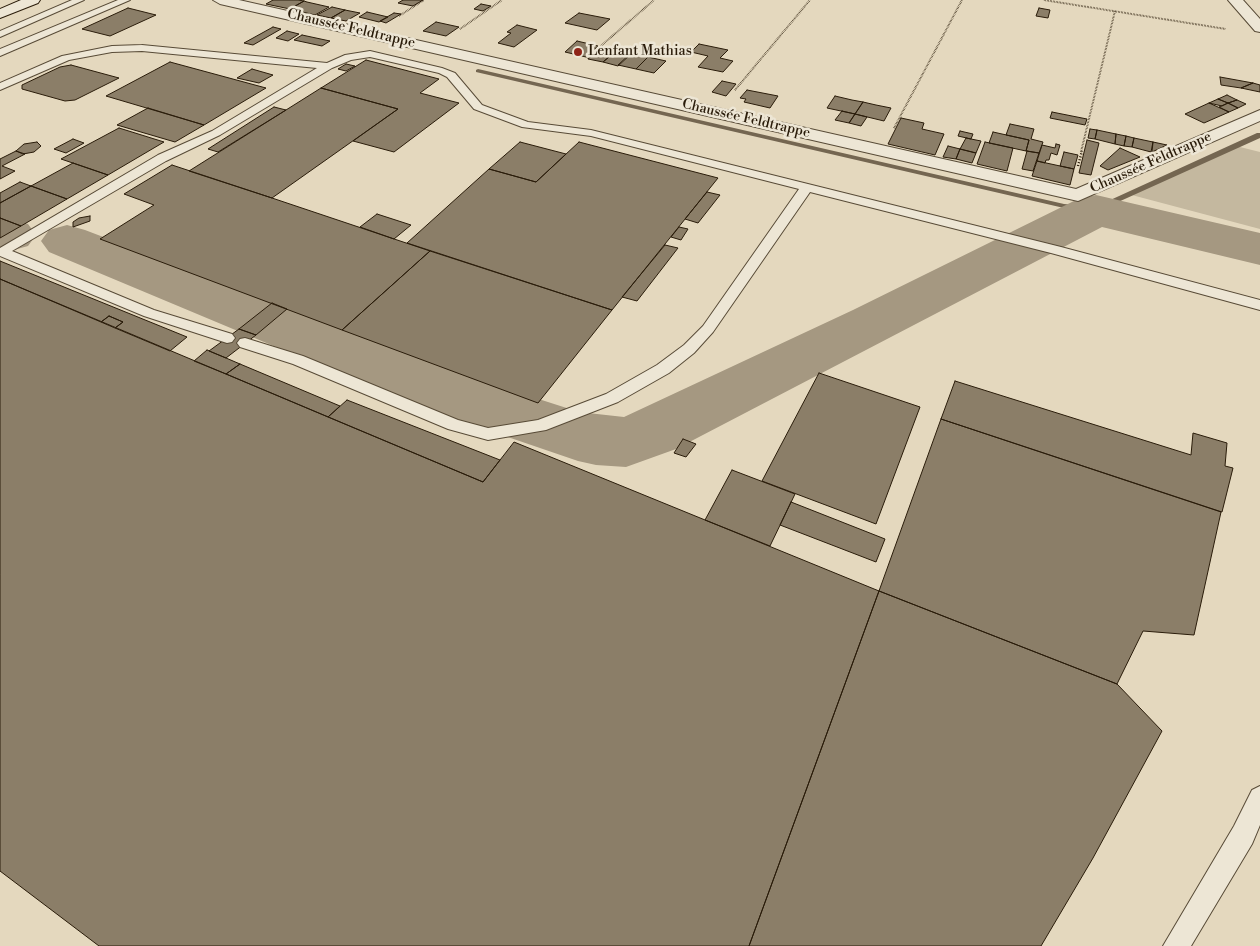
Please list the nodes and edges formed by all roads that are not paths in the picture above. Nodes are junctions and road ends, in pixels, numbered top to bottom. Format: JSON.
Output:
{"nodes":[{"id":1,"x":34,"y":0,"type":"edge"},
{"id":2,"x":80,"y":0,"type":"edge"},
{"id":3,"x":126,"y":0,"type":"edge"},
{"id":4,"x":220,"y":0,"type":"edge"},
{"id":5,"x":1235,"y":0,"type":"edge"},
{"id":6,"x":0,"y":14,"type":"edge"},
{"id":7,"x":1260,"y":28,"type":"edge"},
{"id":8,"x":0,"y":34,"type":"edge"},
{"id":9,"x":0,"y":53,"type":"edge"},
{"id":10,"x":328,"y":66,"type":"junction"},
{"id":11,"x":0,"y":87,"type":"edge"},
{"id":12,"x":1260,"y":115,"type":"edge"},
{"id":13,"x":808,"y":187,"type":"junction"},
{"id":14,"x":1260,"y":305,"type":"edge"},
{"id":15,"x":227,"y":338,"type":"dead end"},
{"id":16,"x":245,"y":343,"type":"dead end"},
{"id":17,"x":1260,"y":798,"type":"edge"},
{"id":18,"x":1176,"y":946,"type":"edge"}],
"edges":[{"from":1,"to":6,"type":"street"},
{"from":2,"to":8,"type":"lane"},
{"from":3,"to":9,"type":"lane"},
{"from":4,"to":12,"type":"street","name":"Chaussée Feldtrappe"},
{"from":5,"to":7,"type":"street"},
{"from":10,"to":11,"type":"lane"},
{"from":10,"to":13,"type":"lane"},
{"from":10,"to":15,"type":"lane"},
{"from":13,"to":14,"type":"lane"},
{"from":13,"to":16,"type":"lane"},
{"from":17,"to":18,"type":"lane"}]}
